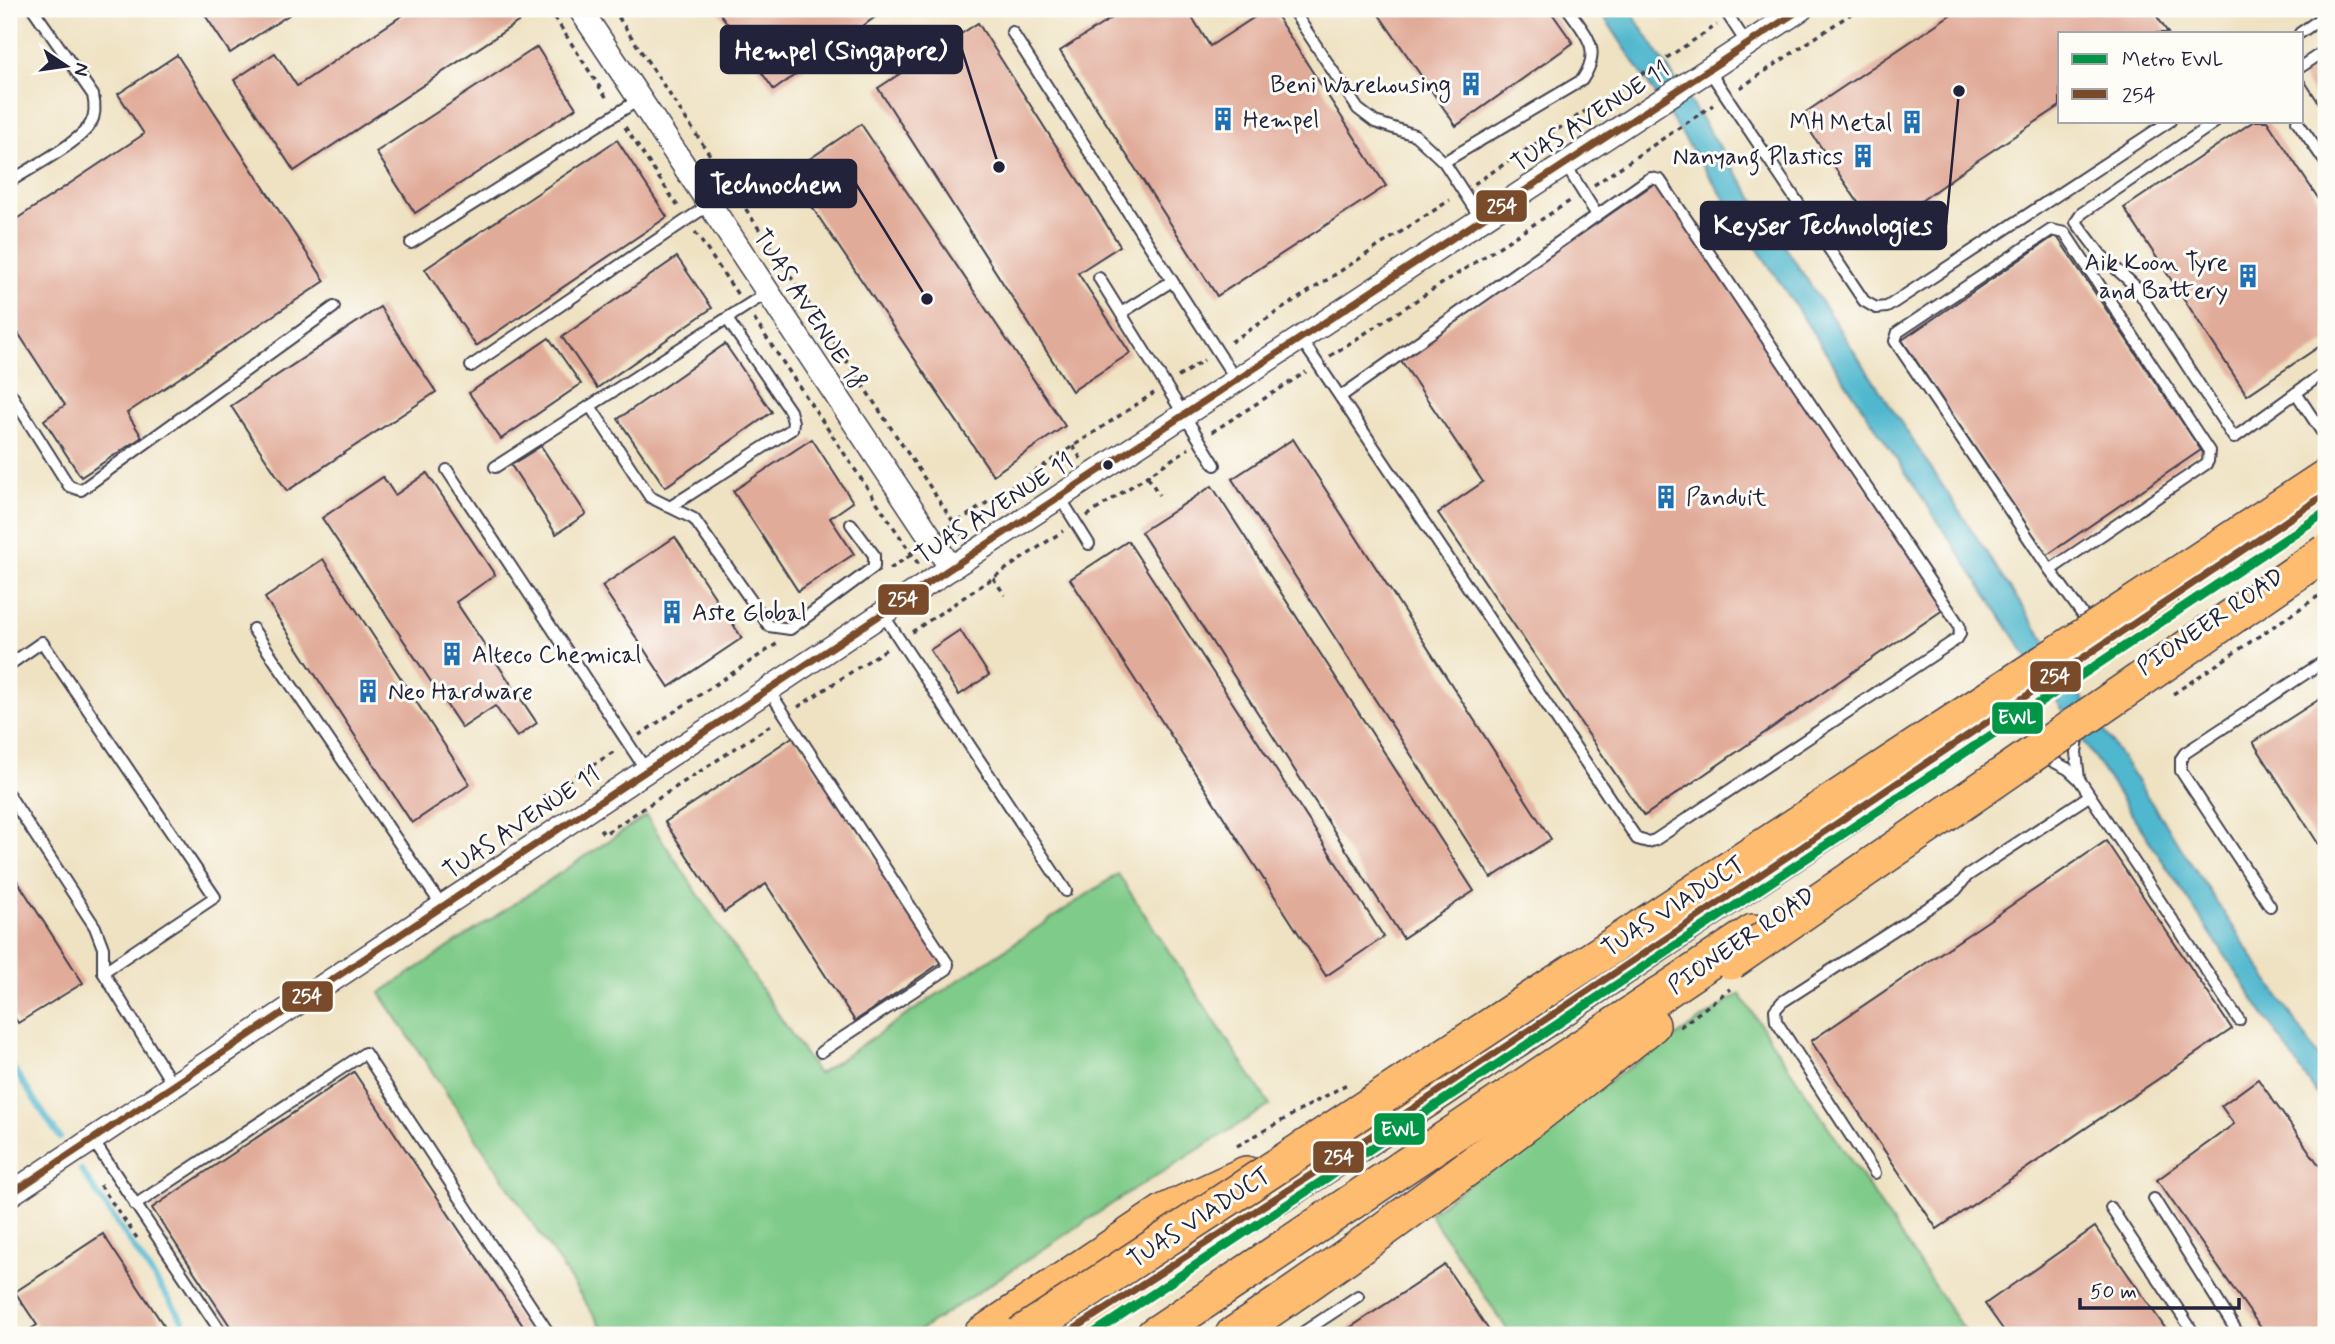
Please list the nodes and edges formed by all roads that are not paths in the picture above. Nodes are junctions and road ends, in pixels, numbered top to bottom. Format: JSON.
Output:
{"nodes":[{"id":1,"x":33,"y":9,"type":"edge"},
{"id":2,"x":580,"y":9,"type":"edge"},
{"id":3,"x":1292,"y":9,"type":"edge"},
{"id":4,"x":1569,"y":9,"type":"edge"},
{"id":5,"x":1801,"y":9,"type":"edge"},
{"id":6,"x":1727,"y":13,"type":"edge"},
{"id":7,"x":2326,"y":15,"type":"edge"},
{"id":8,"x":1012,"y":32,"type":"dead end"},
{"id":9,"x":2301,"y":32,"type":"edge"},
{"id":10,"x":1747,"y":44,"type":"junction"},
{"id":11,"x":2326,"y":50,"type":"edge"},
{"id":12,"x":2304,"y":65,"type":"edge"},
{"id":13,"x":1708,"y":69,"type":"junction"},
{"id":14,"x":640,"y":99,"type":"junction"},
{"id":15,"x":2168,"y":122,"type":"edge"},
{"id":16,"x":2298,"y":122,"type":"edge"},
{"id":17,"x":2214,"y":123,"type":"dead end"},
{"id":18,"x":1444,"y":162,"type":"junction"},
{"id":19,"x":1565,"y":163,"type":"junction"},
{"id":20,"x":2326,"y":163,"type":"edge"},
{"id":21,"x":9,"y":182,"type":"edge"},
{"id":22,"x":710,"y":205,"type":"junction"},
{"id":23,"x":1597,"y":215,"type":"junction"},
{"id":24,"x":1481,"y":219,"type":"junction"},
{"id":25,"x":411,"y":243,"type":"dead end"},
{"id":26,"x":1099,"y":278,"type":"dead end"},
{"id":27,"x":1172,"y":281,"type":"junction"},
{"id":28,"x":768,"y":292,"type":"junction"},
{"id":29,"x":334,"y":307,"type":"dead end"},
{"id":30,"x":1121,"y":313,"type":"junction"},
{"id":31,"x":727,"y":319,"type":"junction"},
{"id":32,"x":1300,"y":338,"type":"junction"},
{"id":33,"x":471,"y":366,"type":"dead end"},
{"id":34,"x":2326,"y":371,"type":"edge"},
{"id":35,"x":1236,"y":380,"type":"junction"},
{"id":36,"x":9,"y":391,"type":"edge"},
{"id":37,"x":2296,"y":393,"type":"junction"},
{"id":38,"x":1340,"y":397,"type":"junction"},
{"id":39,"x":590,"y":407,"type":"junction"},
{"id":40,"x":1183,"y":415,"type":"junction"},
{"id":41,"x":2326,"y":438,"type":"edge"},
{"id":42,"x":1215,"y":465,"type":"dead end"},
{"id":43,"x":495,"y":467,"type":"dead end"},
{"id":44,"x":447,"y":470,"type":"dead end"},
{"id":45,"x":2326,"y":477,"type":"edge"},
{"id":46,"x":2326,"y":494,"type":"edge"},
{"id":47,"x":1059,"y":496,"type":"junction"},
{"id":48,"x":670,"y":507,"type":"junction"},
{"id":49,"x":851,"y":524,"type":"dead end"},
{"id":50,"x":2326,"y":543,"type":"edge"},
{"id":51,"x":1089,"y":544,"type":"dead end"},
{"id":52,"x":2326,"y":552,"type":"edge"},
{"id":53,"x":951,"y":568,"type":"junction"},
{"id":54,"x":2050,"y":570,"type":"junction"},
{"id":55,"x":883,"y":613,"type":"junction"},
{"id":56,"x":253,"y":629,"type":"dead end"},
{"id":57,"x":2101,"y":646,"type":"junction"},
{"id":58,"x":2326,"y":660,"type":"edge"},
{"id":59,"x":9,"y":664,"type":"edge"},
{"id":60,"x":768,"y":689,"type":"junction"},
{"id":61,"x":2082,"y":708,"type":"junction"},
{"id":62,"x":2025,"y":747,"type":"junction"},
{"id":63,"x":646,"y":770,"type":"junction"},
{"id":64,"x":2079,"y":779,"type":"junction"},
{"id":65,"x":9,"y":795,"type":"edge"},
{"id":66,"x":2089,"y":796,"type":"junction"},
{"id":67,"x":1066,"y":891,"type":"dead end"},
{"id":68,"x":442,"y":906,"type":"junction"},
{"id":69,"x":2270,"y":906,"type":"dead end"},
{"id":70,"x":103,"y":972,"type":"junction"},
{"id":71,"x":2239,"y":1020,"type":"dead end"},
{"id":72,"x":821,"y":1052,"type":"dead end"},
{"id":73,"x":173,"y":1085,"type":"junction"},
{"id":74,"x":1426,"y":1100,"type":"junction"},
{"id":75,"x":92,"y":1139,"type":"junction"},
{"id":76,"x":1875,"y":1173,"type":"dead end"},
{"id":77,"x":9,"y":1195,"type":"edge"},
{"id":78,"x":2154,"y":1199,"type":"dead end"},
{"id":79,"x":135,"y":1205,"type":"junction"},
{"id":80,"x":2111,"y":1208,"type":"dead end"},
{"id":81,"x":1357,"y":1296,"type":"dead end"},
{"id":82,"x":223,"y":1335,"type":"edge"},
{"id":83,"x":550,"y":1335,"type":"edge"},
{"id":84,"x":981,"y":1335,"type":"edge"},
{"id":85,"x":1020,"y":1335,"type":"edge"},
{"id":86,"x":1065,"y":1335,"type":"edge"},
{"id":87,"x":1154,"y":1335,"type":"edge"},
{"id":88,"x":1233,"y":1335,"type":"edge"},
{"id":89,"x":1299,"y":1335,"type":"edge"},
{"id":90,"x":2195,"y":1335,"type":"edge"},
{"id":91,"x":2239,"y":1335,"type":"edge"}],
"edges":[{"from":1,"to":21,"type":"lane"},
{"from":2,"to":14,"type":"street","name":"TUAS AVENUE 18"},
{"from":3,"to":18,"type":"lane"},
{"from":4,"to":18,"type":"lane"},
{"from":5,"to":10,"type":"street","name":"TUAS AVENUE 11"},
{"from":6,"to":10,"type":"lane"},
{"from":7,"to":9,"type":"lane"},
{"from":8,"to":27,"type":"lane"},
{"from":10,"to":13,"type":"street","name":"TUAS AVENUE 11"},
{"from":11,"to":12,"type":"lane"},
{"from":13,"to":15,"type":"lane"},
{"from":13,"to":19,"type":"street","name":"TUAS AVENUE 11"},
{"from":14,"to":22,"type":"street","name":"TUAS AVENUE 18"},
{"from":14,"to":25,"type":"lane"},
{"from":16,"to":20,"type":"lane"},
{"from":17,"to":37,"type":"lane"},
{"from":18,"to":24,"type":"lane"},
{"from":19,"to":23,"type":"lane"},
{"from":19,"to":24,"type":"street","name":"TUAS AVENUE 11"},
{"from":22,"to":28,"type":"street","name":"TUAS AVENUE 18"},
{"from":22,"to":33,"type":"lane"},
{"from":23,"to":38,"type":"lane"},
{"from":23,"to":38,"type":"lane"},
{"from":24,"to":32,"type":"street","name":"TUAS AVENUE 11"},
{"from":26,"to":30,"type":"lane"},
{"from":27,"to":30,"type":"lane"},
{"from":27,"to":35,"type":"lane"},
{"from":28,"to":31,"type":"lane"},
{"from":28,"to":53,"type":"street","name":"TUAS AVENUE 18"},
{"from":29,"to":36,"type":"lane"},
{"from":30,"to":40,"type":"lane"},
{"from":31,"to":39,"type":"lane"},
{"from":31,"to":48,"type":"lane"},
{"from":32,"to":35,"type":"street","name":"TUAS AVENUE 11"},
{"from":32,"to":38,"type":"lane"},
{"from":34,"to":37,"type":"lane"},
{"from":35,"to":40,"type":"street","name":"TUAS AVENUE 11"},
{"from":37,"to":41,"type":"lane"},
{"from":39,"to":43,"type":"lane"},
{"from":39,"to":48,"type":"lane"},
{"from":40,"to":42,"type":"lane"},
{"from":40,"to":47,"type":"street","name":"TUAS AVENUE 11"},
{"from":44,"to":63,"type":"lane"},
{"from":45,"to":85,"type":"main road","name":"TUAS VIADUCT","bridge":true},
{"from":46,"to":57,"type":"main road","name":"PIONEER ROAD"},
{"from":47,"to":51,"type":"lane"},
{"from":47,"to":53,"type":"street","name":"TUAS AVENUE 11"},
{"from":48,"to":49,"type":"lane"},
{"from":50,"to":61,"type":"main road","name":"PIONEER ROAD"},
{"from":52,"to":88,"type":"main road","bridge":true},
{"from":53,"to":55,"type":"street","name":"TUAS AVENUE 11"},
{"from":54,"to":54,"type":"lane"},
{"from":54,"to":57,"type":"lane"},
{"from":55,"to":60,"type":"street","name":"TUAS AVENUE 11"},
{"from":55,"to":67,"type":"lane"},
{"from":56,"to":68,"type":"lane"},
{"from":57,"to":74,"type":"main road","name":"PIONEER ROAD"},
{"from":58,"to":69,"type":"lane"},
{"from":59,"to":70,"type":"lane"},
{"from":60,"to":63,"type":"street","name":"TUAS AVENUE 11"},
{"from":60,"to":72,"type":"lane"},
{"from":61,"to":62,"type":"main road","name":"PIONEER ROAD"},
{"from":61,"to":64,"type":"lane"},
{"from":62,"to":64,"type":"lane"},
{"from":62,"to":87,"type":"main road","name":"PIONEER ROAD"},
{"from":63,"to":68,"type":"street","name":"TUAS AVENUE 11"},
{"from":64,"to":66,"type":"lane"},
{"from":65,"to":70,"type":"lane"},
{"from":66,"to":71,"type":"lane"},
{"from":66,"to":76,"type":"lane"},
{"from":68,"to":73,"type":"street","name":"TUAS AVENUE 11"},
{"from":70,"to":73,"type":"lane"},
{"from":73,"to":75,"type":"street","name":"TUAS AVENUE 11"},
{"from":74,"to":84,"type":"main road"},
{"from":74,"to":86,"type":"main road","name":"PIONEER ROAD"},
{"from":75,"to":77,"type":"street","name":"TUAS AVENUE 11"},
{"from":75,"to":79,"type":"lane"},
{"from":78,"to":91,"type":"lane"},
{"from":79,"to":82,"type":"lane"},
{"from":79,"to":83,"type":"lane"},
{"from":80,"to":90,"type":"lane"},
{"from":81,"to":89,"type":"lane"}]}
